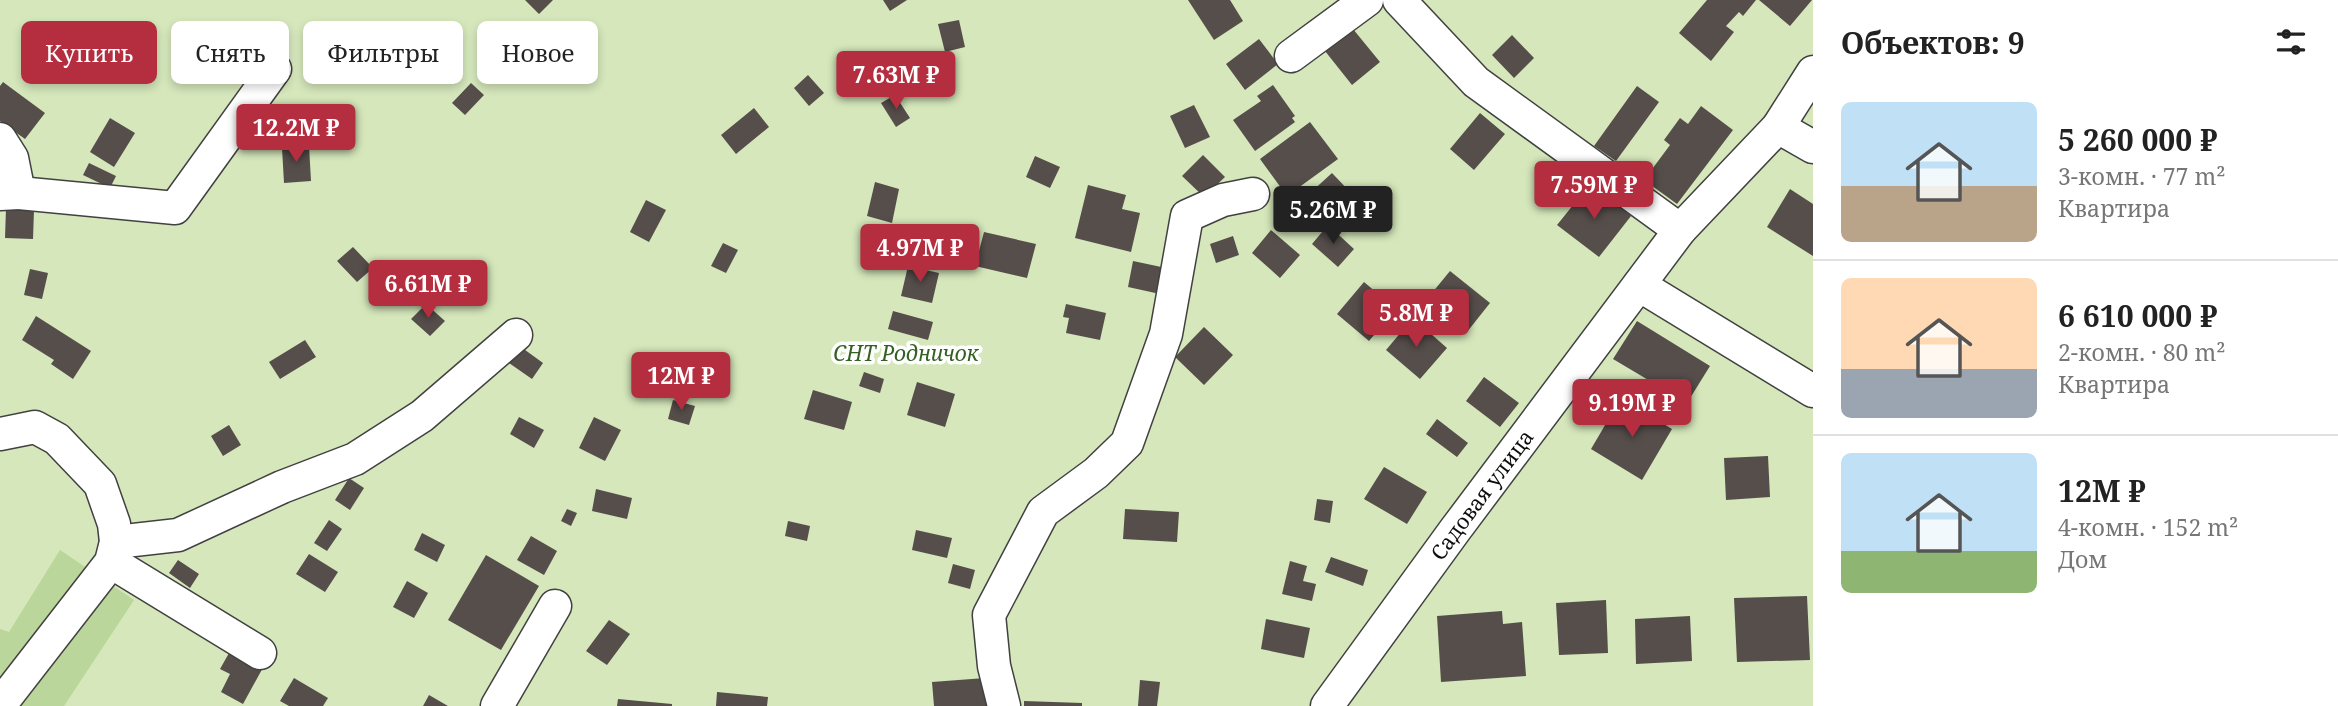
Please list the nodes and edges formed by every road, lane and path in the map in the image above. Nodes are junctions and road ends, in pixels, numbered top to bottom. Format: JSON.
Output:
{"nodes":[{"id":1,"x":1367,"y":0,"type":"edge"},
{"id":2,"x":1399,"y":0,"type":"edge"},
{"id":3,"x":1291,"y":56,"type":"dead end"},
{"id":4,"x":1813,"y":72,"type":"edge"},
{"id":5,"x":264,"y":84,"type":"edge"},
{"id":6,"x":1778,"y":127,"type":"junction"},
{"id":7,"x":0,"y":139,"type":"edge"},
{"id":8,"x":1813,"y":147,"type":"edge"},
{"id":9,"x":9,"y":194,"type":"edge"},
{"id":10,"x":1253,"y":194,"type":"dead end"},
{"id":11,"x":1680,"y":230,"type":"junction"},
{"id":12,"x":1639,"y":285,"type":"junction"},
{"id":13,"x":516,"y":335,"type":"dead end"},
{"id":14,"x":1813,"y":391,"type":"edge"},
{"id":15,"x":0,"y":434,"type":"edge"},
{"id":16,"x":114,"y":552,"type":"junction"},
{"id":17,"x":555,"y":606,"type":"dead end"},
{"id":18,"x":260,"y":653,"type":"dead end"},
{"id":19,"x":0,"y":705,"type":"edge"},
{"id":20,"x":496,"y":706,"type":"edge"},
{"id":21,"x":1003,"y":706,"type":"edge"},
{"id":22,"x":1327,"y":706,"type":"edge"}],
"edges":[{"from":1,"to":3,"type":"street"},
{"from":2,"to":11,"type":"street"},
{"from":4,"to":6,"type":"street","name":"Садовая улица"},
{"from":5,"to":9,"type":"street"},
{"from":6,"to":8,"type":"street"},
{"from":6,"to":11,"type":"street","name":"Садовая улица"},
{"from":7,"to":9,"type":"street"},
{"from":10,"to":21,"type":"street"},
{"from":11,"to":12,"type":"street","name":"Садовая улица"},
{"from":12,"to":14,"type":"street"},
{"from":12,"to":22,"type":"street","name":"Садовая улица"},
{"from":13,"to":16,"type":"street"},
{"from":15,"to":16,"type":"street"},
{"from":16,"to":18,"type":"street"},
{"from":16,"to":19,"type":"street"},
{"from":17,"to":20,"type":"street"}]}
